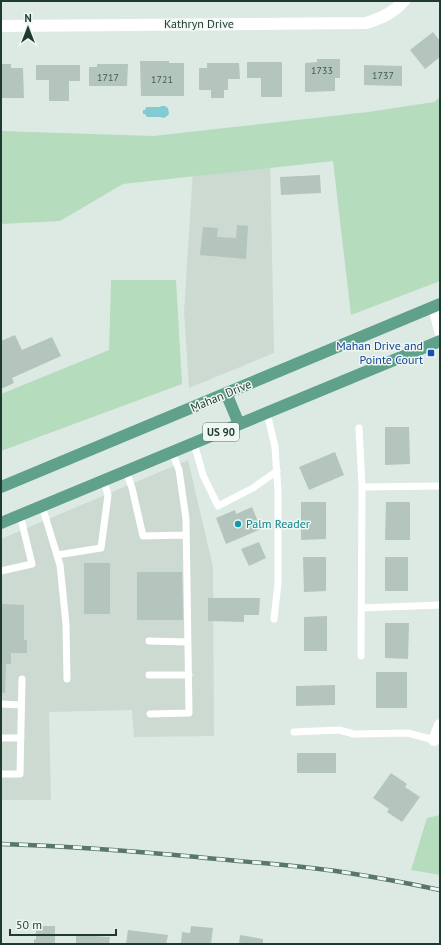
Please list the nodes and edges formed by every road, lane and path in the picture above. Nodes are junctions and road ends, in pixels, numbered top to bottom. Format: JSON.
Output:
{"nodes":[{"id":1,"x":404,"y":1,"type":"edge"},
{"id":2,"x":1,"y":26,"type":"edge"},
{"id":3,"x":437,"y":306,"type":"edge"},
{"id":4,"x":440,"y":331,"type":"edge"},
{"id":5,"x":440,"y":341,"type":"edge"},
{"id":6,"x":226,"y":393,"type":"junction"},
{"id":7,"x":267,"y":413,"type":"junction"},
{"id":8,"x":239,"y":424,"type":"junction"},
{"id":9,"x":359,"y":428,"type":"dead end"},
{"id":10,"x":194,"y":443,"type":"junction"},
{"id":11,"x":172,"y":452,"type":"junction"},
{"id":12,"x":126,"y":471,"type":"junction"},
{"id":13,"x":277,"y":471,"type":"junction"},
{"id":14,"x":104,"y":480,"type":"junction"},
{"id":15,"x":440,"y":486,"type":"edge"},
{"id":16,"x":1,"y":487,"type":"edge"},
{"id":17,"x":362,"y":487,"type":"junction"},
{"id":18,"x":42,"y":506,"type":"junction"},
{"id":19,"x":20,"y":515,"type":"junction"},
{"id":20,"x":1,"y":523,"type":"edge"},
{"id":21,"x":186,"y":535,"type":"junction"},
{"id":22,"x":57,"y":555,"type":"junction"},
{"id":23,"x":1,"y":571,"type":"edge"},
{"id":24,"x":440,"y":605,"type":"edge"},
{"id":25,"x":361,"y":608,"type":"junction"},
{"id":26,"x":274,"y":619,"type":"dead end"},
{"id":27,"x":149,"y":641,"type":"dead end"},
{"id":28,"x":188,"y":642,"type":"junction"},
{"id":29,"x":361,"y":656,"type":"dead end"},
{"id":30,"x":149,"y":675,"type":"dead end"},
{"id":31,"x":189,"y":675,"type":"junction"},
{"id":32,"x":22,"y":679,"type":"dead end"},
{"id":33,"x":67,"y":679,"type":"dead end"},
{"id":34,"x":1,"y":704,"type":"edge"},
{"id":35,"x":21,"y":705,"type":"junction"},
{"id":36,"x":150,"y":714,"type":"dead end"},
{"id":37,"x":294,"y":732,"type":"dead end"},
{"id":38,"x":437,"y":734,"type":"edge"},
{"id":39,"x":1,"y":738,"type":"edge"},
{"id":40,"x":21,"y":738,"type":"junction"},
{"id":41,"x":1,"y":774,"type":"edge"}],
"edges":[{"from":1,"to":2,"type":"street","name":"Kathryn Drive"},
{"from":3,"to":4,"type":"street"},
{"from":3,"to":6,"type":"main road","name":"Mahan Drive"},
{"from":5,"to":7,"type":"main road","number":"US 90"},
{"from":6,"to":8,"type":"main road"},
{"from":6,"to":16,"type":"main road","name":"Mahan Drive"},
{"from":7,"to":8,"type":"main road","number":"US 90"},
{"from":7,"to":13,"type":"lane"},
{"from":8,"to":10,"type":"main road","number":"US 90"},
{"from":9,"to":17,"type":"lane"},
{"from":10,"to":11,"type":"main road","number":"US 90"},
{"from":10,"to":13,"type":"lane"},
{"from":11,"to":12,"type":"main road","number":"US 90"},
{"from":11,"to":21,"type":"lane"},
{"from":12,"to":14,"type":"main road","number":"US 90"},
{"from":12,"to":21,"type":"lane"},
{"from":13,"to":26,"type":"lane"},
{"from":14,"to":18,"type":"main road","number":"US 90"},
{"from":14,"to":22,"type":"lane"},
{"from":15,"to":17,"type":"lane"},
{"from":17,"to":25,"type":"lane"},
{"from":18,"to":19,"type":"main road","number":"US 90"},
{"from":18,"to":22,"type":"lane"},
{"from":19,"to":20,"type":"main road","number":"US 90"},
{"from":19,"to":23,"type":"lane"},
{"from":21,"to":28,"type":"lane"},
{"from":22,"to":33,"type":"lane"},
{"from":24,"to":25,"type":"lane"},
{"from":25,"to":29,"type":"lane"},
{"from":27,"to":28,"type":"lane"},
{"from":28,"to":31,"type":"lane"},
{"from":30,"to":31,"type":"lane"},
{"from":31,"to":36,"type":"lane"},
{"from":32,"to":35,"type":"lane"},
{"from":34,"to":35,"type":"lane"},
{"from":35,"to":40,"type":"lane"},
{"from":37,"to":38,"type":"lane"},
{"from":39,"to":40,"type":"lane"},
{"from":40,"to":41,"type":"lane"}]}
